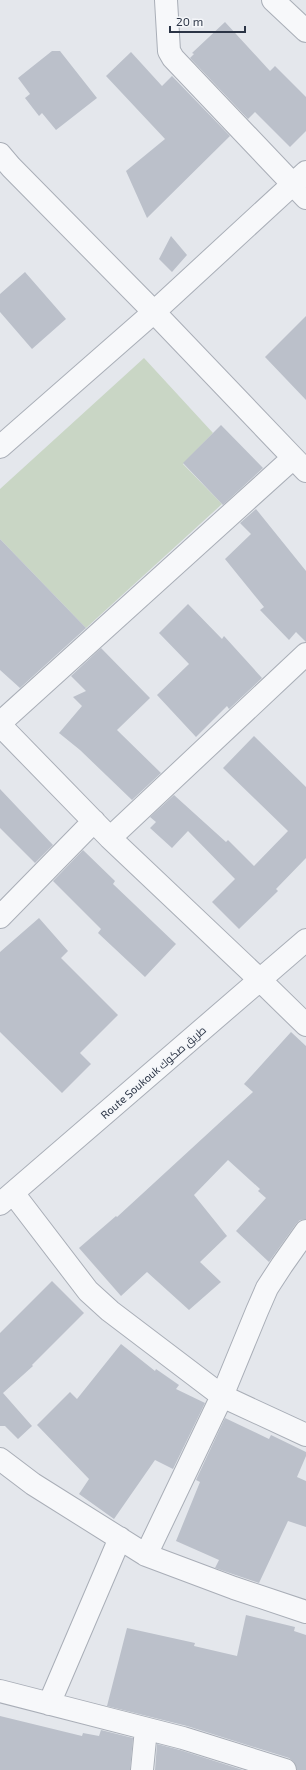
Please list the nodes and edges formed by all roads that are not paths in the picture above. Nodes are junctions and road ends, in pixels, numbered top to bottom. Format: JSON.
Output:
{"nodes":[{"id":1,"x":166,"y":0,"type":"edge"},
{"id":2,"x":273,"y":0,"type":"edge"},
{"id":3,"x":306,"y":31,"type":"edge"},
{"id":4,"x":4,"y":166,"type":"edge"},
{"id":5,"x":302,"y":185,"type":"edge"},
{"id":6,"x":154,"y":312,"type":"junction"},
{"id":7,"x":0,"y":447,"type":"edge"},
{"id":8,"x":300,"y":465,"type":"edge"},
{"id":9,"x":306,"y":654,"type":"edge"},
{"id":10,"x":0,"y":724,"type":"edge"},
{"id":11,"x":94,"y":821,"type":"junction"},
{"id":12,"x":110,"y":838,"type":"junction"},
{"id":13,"x":0,"y":917,"type":"edge"},
{"id":14,"x":306,"y":940,"type":"edge"},
{"id":15,"x":260,"y":980,"type":"junction"},
{"id":16,"x":306,"y":1025,"type":"edge"},
{"id":17,"x":6,"y":1199,"type":"edge"},
{"id":18,"x":306,"y":1230,"type":"edge"},
{"id":19,"x":222,"y":1396,"type":"junction"},
{"id":20,"x":306,"y":1435,"type":"edge"},
{"id":21,"x":0,"y":1459,"type":"edge"},
{"id":22,"x":120,"y":1538,"type":"junction"},
{"id":23,"x":146,"y":1555,"type":"junction"},
{"id":24,"x":306,"y":1612,"type":"edge"},
{"id":25,"x":0,"y":1691,"type":"edge"},
{"id":26,"x":49,"y":1704,"type":"junction"},
{"id":27,"x":146,"y":1729,"type":"junction"},
{"id":28,"x":142,"y":1770,"type":"edge"},
{"id":29,"x":285,"y":1770,"type":"edge"}],
"edges":[{"from":1,"to":5,"type":"street"},
{"from":2,"to":3,"type":"street"},
{"from":4,"to":6,"type":"street"},
{"from":5,"to":6,"type":"street"},
{"from":6,"to":7,"type":"street"},
{"from":6,"to":8,"type":"street"},
{"from":8,"to":10,"type":"street"},
{"from":9,"to":12,"type":"street"},
{"from":10,"to":11,"type":"street"},
{"from":11,"to":12,"type":"street"},
{"from":11,"to":13,"type":"street"},
{"from":12,"to":15,"type":"street"},
{"from":14,"to":15,"type":"street","name":"Route Soukouk طريق صكوك"},
{"from":15,"to":16,"type":"street"},
{"from":15,"to":17,"type":"street","name":"Route Soukouk طريق صكوك"},
{"from":17,"to":19,"type":"street"},
{"from":18,"to":19,"type":"street"},
{"from":19,"to":20,"type":"street"},
{"from":19,"to":23,"type":"street"},
{"from":21,"to":22,"type":"street"},
{"from":22,"to":23,"type":"street"},
{"from":22,"to":26,"type":"street"},
{"from":23,"to":24,"type":"street"},
{"from":25,"to":26,"type":"street"},
{"from":26,"to":27,"type":"street"},
{"from":27,"to":28,"type":"street"},
{"from":27,"to":29,"type":"street"}]}
